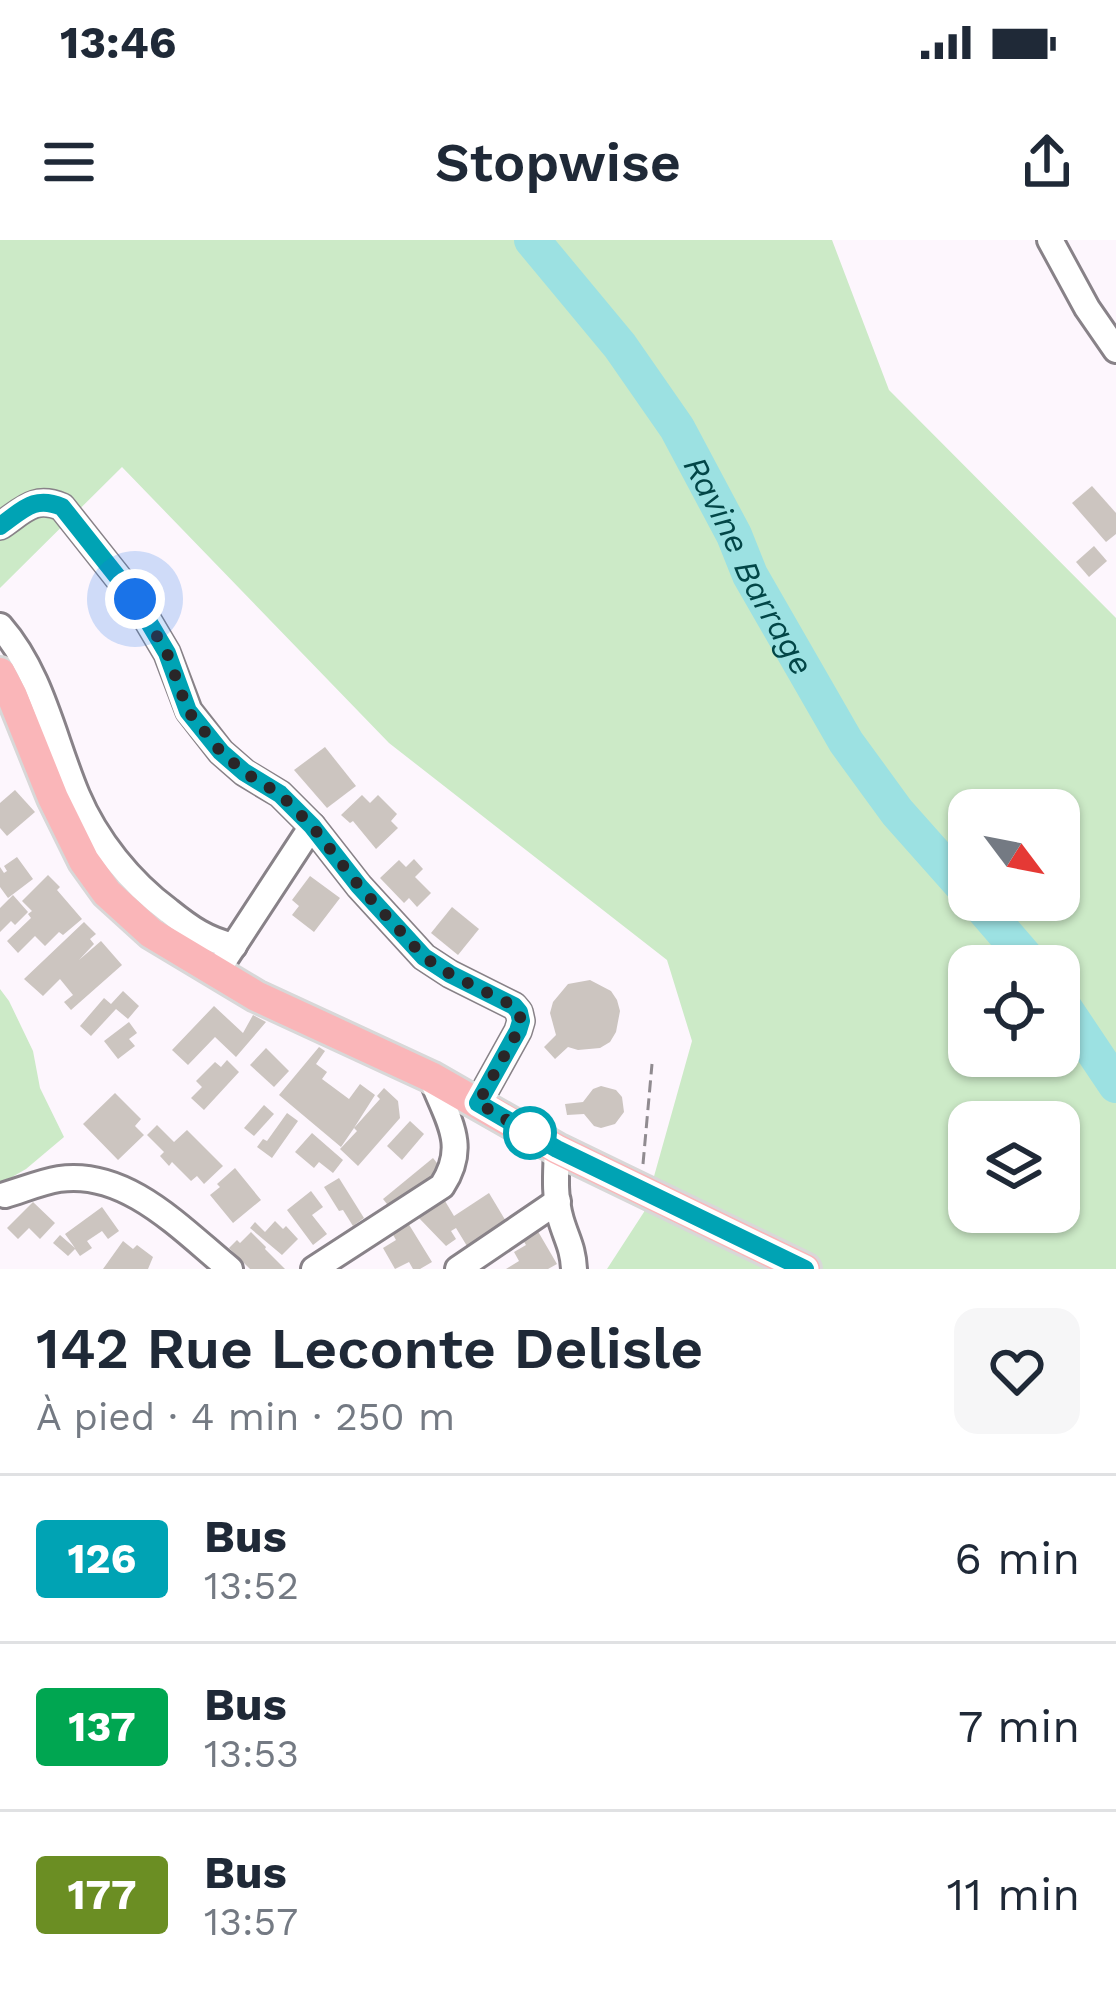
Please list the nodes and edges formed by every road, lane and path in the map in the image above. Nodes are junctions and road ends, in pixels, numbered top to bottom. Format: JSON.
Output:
{"nodes":[{"id":1,"x":1050,"y":240,"type":"edge"},
{"id":2,"x":1116,"y":350,"type":"edge"},
{"id":3,"x":0,"y":526,"type":"edge"},
{"id":4,"x":0,"y":626,"type":"edge"},
{"id":5,"x":0,"y":673,"type":"edge"},
{"id":6,"x":312,"y":826,"type":"junction"},
{"id":7,"x":233,"y":946,"type":"junction"},
{"id":8,"x":216,"y":973,"type":"junction"},
{"id":9,"x":652,"y":1064,"type":"dead end"},
{"id":10,"x":431,"y":1077,"type":"junction"},
{"id":11,"x":478,"y":1103,"type":"junction"},
{"id":12,"x":557,"y":1149,"type":"junction"},
{"id":13,"x":640,"y":1189,"type":"junction"},
{"id":14,"x":4,"y":1196,"type":"dead end"},
{"id":15,"x":558,"y":1202,"type":"junction"},
{"id":16,"x":230,"y":1269,"type":"edge"},
{"id":17,"x":314,"y":1269,"type":"edge"},
{"id":18,"x":458,"y":1269,"type":"edge"},
{"id":19,"x":574,"y":1269,"type":"edge"},
{"id":20,"x":805,"y":1269,"type":"edge"}],
"edges":[{"from":1,"to":2,"type":"street"},
{"from":3,"to":6,"type":"street"},
{"from":4,"to":7,"type":"street"},
{"from":5,"to":8,"type":"main road"},
{"from":6,"to":7,"type":"street"},
{"from":6,"to":11,"type":"street"},
{"from":7,"to":8,"type":"street"},
{"from":8,"to":10,"type":"main road"},
{"from":9,"to":13,"type":"path"},
{"from":10,"to":11,"type":"main road"},
{"from":10,"to":17,"type":"street"},
{"from":11,"to":12,"type":"main road"},
{"from":12,"to":13,"type":"main road"},
{"from":12,"to":15,"type":"street"},
{"from":13,"to":20,"type":"main road"},
{"from":14,"to":16,"type":"street"},
{"from":15,"to":18,"type":"street"},
{"from":15,"to":19,"type":"street"}]}
